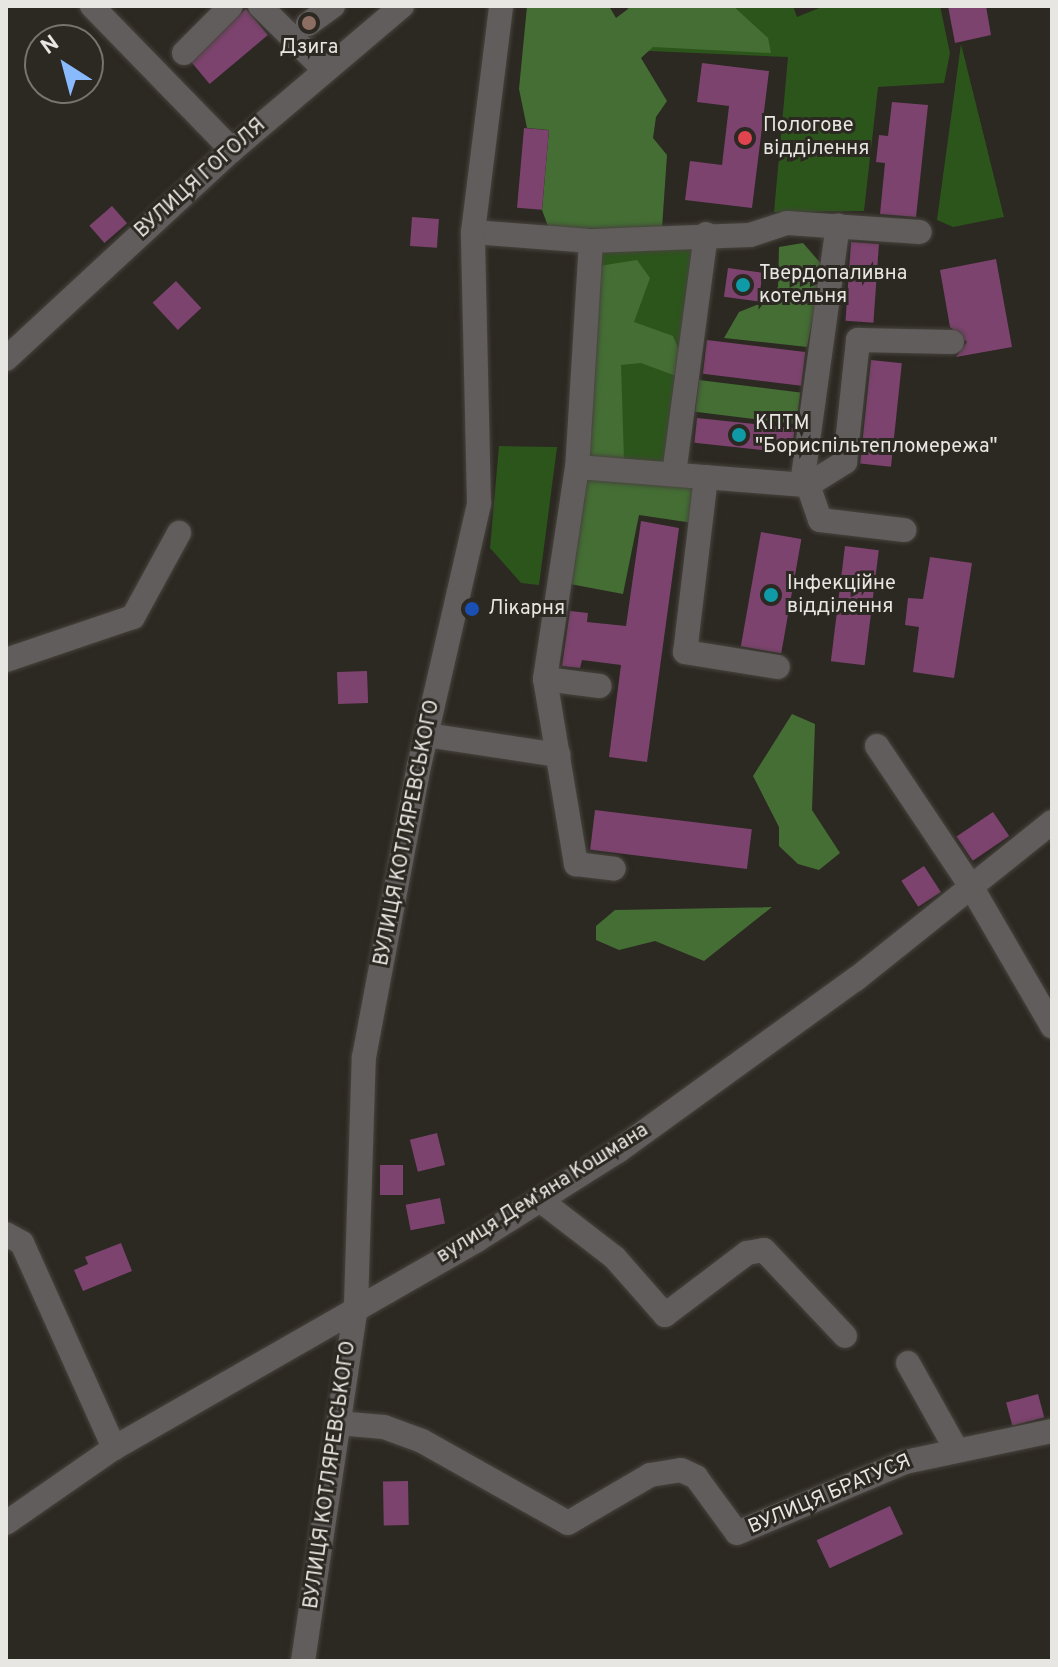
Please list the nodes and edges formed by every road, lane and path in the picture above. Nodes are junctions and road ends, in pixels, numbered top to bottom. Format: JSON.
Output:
{"nodes":[{"id":1,"x":92,"y":6,"type":"edge"},
{"id":2,"x":231,"y":6,"type":"edge"},
{"id":3,"x":260,"y":6,"type":"edge"},
{"id":4,"x":333,"y":6,"type":"edge"},
{"id":5,"x":402,"y":6,"type":"edge"},
{"id":6,"x":501,"y":6,"type":"edge"},
{"id":7,"x":308,"y":24,"type":"dead end"},
{"id":8,"x":184,"y":53,"type":"dead end"},
{"id":9,"x":325,"y":70,"type":"junction"},
{"id":10,"x":232,"y":150,"type":"junction"},
{"id":11,"x":838,"y":225,"type":"junction"},
{"id":12,"x":473,"y":232,"type":"junction"},
{"id":13,"x":920,"y":232,"type":"dead end"},
{"id":14,"x":706,"y":234,"type":"junction"},
{"id":15,"x":591,"y":241,"type":"junction"},
{"id":16,"x":822,"y":337,"type":"junction"},
{"id":17,"x":858,"y":340,"type":"junction"},
{"id":18,"x":952,"y":342,"type":"dead end"},
{"id":19,"x":6,"y":359,"type":"edge"},
{"id":20,"x":577,"y":467,"type":"junction"},
{"id":21,"x":674,"y":474,"type":"junction"},
{"id":22,"x":706,"y":477,"type":"junction"},
{"id":23,"x":805,"y":484,"type":"junction"},
{"id":24,"x":904,"y":530,"type":"dead end"},
{"id":25,"x":179,"y":533,"type":"dead end"},
{"id":26,"x":6,"y":660,"type":"edge"},
{"id":27,"x":778,"y":667,"type":"dead end"},
{"id":28,"x":545,"y":679,"type":"junction"},
{"id":29,"x":600,"y":686,"type":"dead end"},
{"id":30,"x":426,"y":735,"type":"junction"},
{"id":31,"x":877,"y":746,"type":"dead end"},
{"id":32,"x":558,"y":755,"type":"junction"},
{"id":33,"x":1052,"y":822,"type":"edge"},
{"id":34,"x":614,"y":869,"type":"dead end"},
{"id":35,"x":972,"y":888,"type":"junction"},
{"id":36,"x":1052,"y":1026,"type":"edge"},
{"id":37,"x":540,"y":1200,"type":"junction"},
{"id":38,"x":6,"y":1234,"type":"edge"},
{"id":39,"x":356,"y":1305,"type":"junction"},
{"id":40,"x":845,"y":1336,"type":"dead end"},
{"id":41,"x":908,"y":1363,"type":"dead end"},
{"id":42,"x":338,"y":1423,"type":"junction"},
{"id":43,"x":1052,"y":1431,"type":"edge"},
{"id":44,"x":955,"y":1447,"type":"junction"},
{"id":45,"x":114,"y":1448,"type":"junction"},
{"id":46,"x":6,"y":1523,"type":"edge"},
{"id":47,"x":303,"y":1661,"type":"edge"}],
"edges":[{"from":1,"to":10,"type":"street"},
{"from":2,"to":8,"type":"street"},
{"from":3,"to":9,"type":"street"},
{"from":4,"to":7,"type":"street"},
{"from":5,"to":9,"type":"street","name":"ВУЛИЦЯ ГОГОЛЯ"},
{"from":6,"to":12,"type":"street","name":"ВУЛИЦЯ КОТЛЯРЕВСЬКОГО"},
{"from":9,"to":10,"type":"street","name":"ВУЛИЦЯ ГОГОЛЯ"},
{"from":10,"to":19,"type":"street","name":"ВУЛИЦЯ ГОГОЛЯ"},
{"from":11,"to":13,"type":"street"},
{"from":11,"to":14,"type":"street"},
{"from":11,"to":16,"type":"street"},
{"from":12,"to":15,"type":"street"},
{"from":12,"to":30,"type":"street","name":"ВУЛИЦЯ КОТЛЯРЕВСЬКОГО"},
{"from":14,"to":15,"type":"street"},
{"from":14,"to":21,"type":"street"},
{"from":15,"to":20,"type":"street"},
{"from":16,"to":17,"type":"street"},
{"from":16,"to":23,"type":"street"},
{"from":17,"to":18,"type":"street"},
{"from":17,"to":23,"type":"street"},
{"from":20,"to":21,"type":"street"},
{"from":20,"to":28,"type":"street"},
{"from":21,"to":22,"type":"street"},
{"from":22,"to":23,"type":"street"},
{"from":22,"to":27,"type":"street"},
{"from":23,"to":24,"type":"street"},
{"from":25,"to":26,"type":"street"},
{"from":28,"to":29,"type":"street"},
{"from":28,"to":32,"type":"street"},
{"from":30,"to":32,"type":"street"},
{"from":30,"to":39,"type":"street","name":"ВУЛИЦЯ КОТЛЯРЕВСЬКОГО"},
{"from":31,"to":35,"type":"street"},
{"from":32,"to":34,"type":"street"},
{"from":33,"to":35,"type":"street","name":"вулиця Демʼяна Кошмана"},
{"from":35,"to":36,"type":"street"},
{"from":35,"to":37,"type":"street","name":"вулиця Демʼяна Кошмана"},
{"from":37,"to":39,"type":"street","name":"вулиця Демʼяна Кошмана"},
{"from":37,"to":40,"type":"street"},
{"from":38,"to":45,"type":"street"},
{"from":39,"to":42,"type":"street","name":"ВУЛИЦЯ КОТЛЯРЕВСЬКОГО"},
{"from":39,"to":45,"type":"street","name":"вулиця Демʼяна Кошмана"},
{"from":41,"to":44,"type":"street"},
{"from":42,"to":44,"type":"street","name":"ВУЛИЦЯ БРАТУСЯ"},
{"from":42,"to":47,"type":"street","name":"ВУЛИЦЯ КОТЛЯРЕВСЬКОГО"},
{"from":43,"to":44,"type":"street","name":"ВУЛИЦЯ БРАТУСЯ"},
{"from":45,"to":46,"type":"street","name":"вулиця Демʼяна Кошмана"}]}
